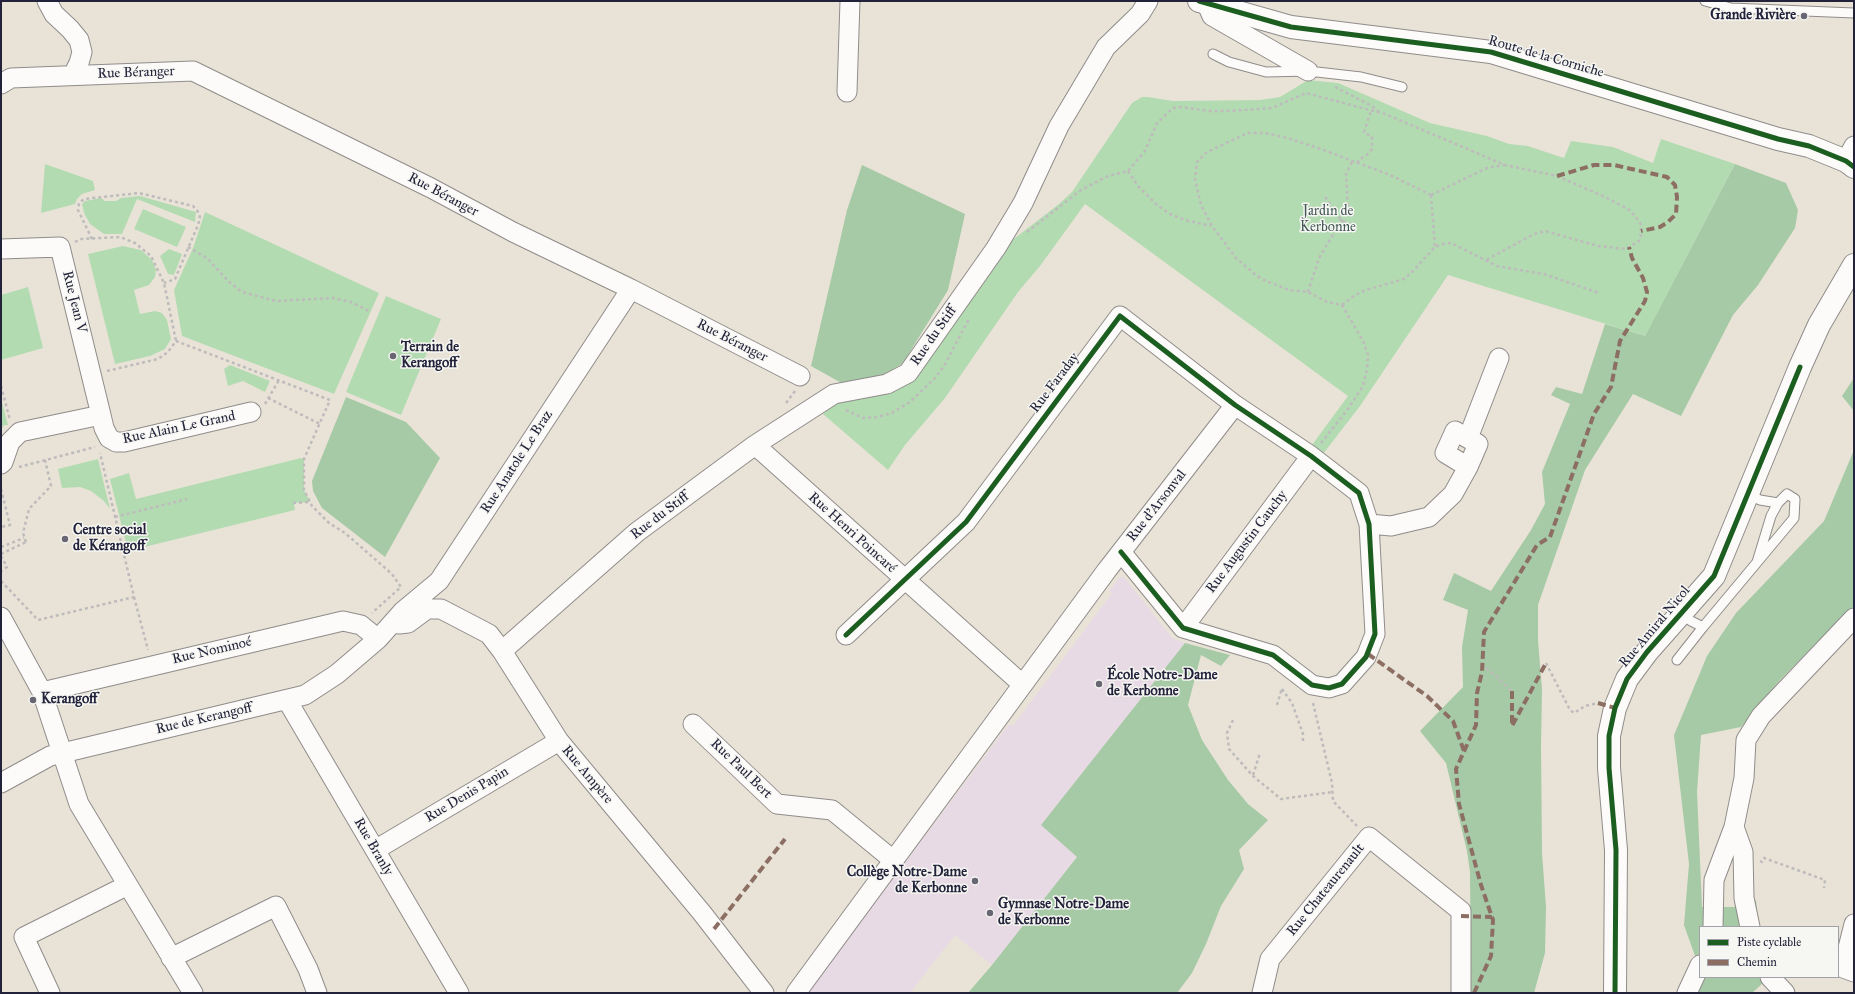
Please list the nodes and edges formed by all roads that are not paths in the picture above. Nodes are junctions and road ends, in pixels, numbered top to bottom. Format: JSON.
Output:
{"nodes":[{"id":1,"x":47,"y":1,"type":"edge"},
{"id":2,"x":850,"y":1,"type":"edge"},
{"id":3,"x":1148,"y":1,"type":"edge"},
{"id":4,"x":1705,"y":1,"type":"edge"},
{"id":5,"x":1202,"y":2,"type":"edge"},
{"id":6,"x":1854,"y":13,"type":"edge"},
{"id":7,"x":1213,"y":54,"type":"dead end"},
{"id":8,"x":1308,"y":71,"type":"junction"},
{"id":9,"x":73,"y":75,"type":"junction"},
{"id":10,"x":1,"y":84,"type":"edge"},
{"id":11,"x":1402,"y":87,"type":"dead end"},
{"id":12,"x":847,"y":92,"type":"dead end"},
{"id":13,"x":1851,"y":158,"type":"edge"},
{"id":14,"x":1,"y":249,"type":"edge"},
{"id":15,"x":1854,"y":265,"type":"edge"},
{"id":16,"x":631,"y":289,"type":"junction"},
{"id":17,"x":1499,"y":358,"type":"dead end"},
{"id":18,"x":800,"y":376,"type":"dead end"},
{"id":19,"x":1235,"y":405,"type":"junction"},
{"id":20,"x":252,"y":412,"type":"road end"},
{"id":21,"x":101,"y":415,"type":"junction"},
{"id":22,"x":1468,"y":438,"type":"junction"},
{"id":23,"x":754,"y":446,"type":"junction"},
{"id":24,"x":1311,"y":456,"type":"junction"},
{"id":25,"x":8,"y":466,"type":"edge"},
{"id":26,"x":1468,"y":467,"type":"junction"},
{"id":27,"x":1748,"y":494,"type":"junction"},
{"id":28,"x":1778,"y":503,"type":"junction"},
{"id":29,"x":1369,"y":524,"type":"junction"},
{"id":30,"x":1121,"y":552,"type":"junction"},
{"id":31,"x":1756,"y":565,"type":"junction"},
{"id":32,"x":903,"y":580,"type":"junction"},
{"id":33,"x":1681,"y":613,"type":"junction"},
{"id":34,"x":1,"y":617,"type":"edge"},
{"id":35,"x":1854,"y":618,"type":"edge"},
{"id":36,"x":390,"y":625,"type":"junction"},
{"id":37,"x":1704,"y":627,"type":"junction"},
{"id":38,"x":1183,"y":628,"type":"junction"},
{"id":39,"x":846,"y":635,"type":"dead end"},
{"id":40,"x":378,"y":639,"type":"junction"},
{"id":41,"x":502,"y":651,"type":"junction"},
{"id":42,"x":1677,"y":660,"type":"dead end"},
{"id":43,"x":1022,"y":684,"type":"junction"},
{"id":44,"x":42,"y":692,"type":"junction"},
{"id":45,"x":287,"y":700,"type":"junction"},
{"id":46,"x":694,"y":724,"type":"dead end"},
{"id":47,"x":559,"y":741,"type":"junction"},
{"id":48,"x":64,"y":753,"type":"junction"},
{"id":49,"x":1,"y":783,"type":"edge"},
{"id":50,"x":1734,"y":827,"type":"junction"},
{"id":51,"x":375,"y":850,"type":"junction"},
{"id":52,"x":894,"y":860,"type":"junction"},
{"id":53,"x":128,"y":885,"type":"junction"},
{"id":54,"x":1854,"y":924,"type":"edge"},
{"id":55,"x":1713,"y":926,"type":"edge"},
{"id":56,"x":1750,"y":926,"type":"edge"},
{"id":57,"x":171,"y":958,"type":"junction"},
{"id":58,"x":1699,"y":966,"type":"edge"},
{"id":59,"x":1854,"y":972,"type":"edge"},
{"id":60,"x":1771,"y":978,"type":"edge"},
{"id":61,"x":50,"y":993,"type":"edge"},
{"id":62,"x":193,"y":993,"type":"edge"},
{"id":63,"x":317,"y":993,"type":"edge"},
{"id":64,"x":459,"y":993,"type":"edge"},
{"id":65,"x":764,"y":993,"type":"edge"},
{"id":66,"x":796,"y":993,"type":"edge"},
{"id":67,"x":1262,"y":993,"type":"edge"},
{"id":68,"x":1461,"y":993,"type":"edge"},
{"id":69,"x":1615,"y":993,"type":"edge"},
{"id":70,"x":1687,"y":993,"type":"edge"},
{"id":71,"x":1785,"y":993,"type":"edge"}],
"edges":[{"from":1,"to":9,"type":"street","name":"Rue Béranger"},
{"from":2,"to":12,"type":"street"},
{"from":3,"to":23,"type":"street","name":"Rue du Stiff"},
{"from":4,"to":6,"type":"lane"},
{"from":5,"to":8,"type":"street"},
{"from":5,"to":13,"type":"street","name":"Route de la Corniche"},
{"from":7,"to":8,"type":"lane"},
{"from":8,"to":11,"type":"lane"},
{"from":9,"to":10,"type":"street","name":"Rue Béranger"},
{"from":9,"to":16,"type":"street","name":"Rue Béranger"},
{"from":14,"to":21,"type":"street","name":"Rue Jean V"},
{"from":15,"to":27,"type":"street","name":"Rue Amiral Nicol"},
{"from":16,"to":18,"type":"street","name":"Rue Béranger"},
{"from":16,"to":36,"type":"street","name":"Rue Anatole Le Braz"},
{"from":17,"to":22,"type":"street"},
{"from":19,"to":24,"type":"street","name":"Rue Faraday"},
{"from":19,"to":30,"type":"street","name":"Rue d'Arsonval"},
{"from":19,"to":32,"type":"street","name":"Rue Faraday"},
{"from":20,"to":21,"type":"street","name":"Rue Alain Le Grand"},
{"from":21,"to":25,"type":"street"},
{"from":22,"to":26,"type":"street"},
{"from":22,"to":26,"type":"street"},
{"from":23,"to":32,"type":"street","name":"Rue Henri Poincaré"},
{"from":23,"to":41,"type":"street","name":"Rue du Stiff"},
{"from":24,"to":29,"type":"street","name":"Rue Faraday"},
{"from":24,"to":38,"type":"street","name":"Rue Augustin Cauchy"},
{"from":26,"to":29,"type":"street"},
{"from":27,"to":28,"type":"lane"},
{"from":27,"to":33,"type":"street","name":"Rue Amiral Nicol"},
{"from":28,"to":31,"type":"lane"},
{"from":28,"to":31,"type":"lane"},
{"from":29,"to":38,"type":"street","name":"Rue Faraday"},
{"from":30,"to":38,"type":"street"},
{"from":30,"to":43,"type":"street","name":"Rue d'Arsonval"},
{"from":31,"to":37,"type":"lane"},
{"from":32,"to":39,"type":"street","name":"Rue Faraday"},
{"from":32,"to":43,"type":"street","name":"Rue Henri Poincaré"},
{"from":33,"to":37,"type":"lane"},
{"from":33,"to":69,"type":"street","name":"Rue Amiral Nicol"},
{"from":34,"to":44,"type":"street"},
{"from":35,"to":50,"type":"street"},
{"from":36,"to":40,"type":"street","name":"Rue de Kerangoff"},
{"from":36,"to":41,"type":"street","name":"Rue Ampère"},
{"from":37,"to":42,"type":"lane"},
{"from":40,"to":44,"type":"street","name":"Rue Nominoé"},
{"from":40,"to":45,"type":"street","name":"Rue de Kerangoff"},
{"from":41,"to":47,"type":"street","name":"Rue Ampère"},
{"from":43,"to":52,"type":"street"},
{"from":44,"to":48,"type":"street"},
{"from":45,"to":48,"type":"street","name":"Rue de Kerangoff"},
{"from":45,"to":51,"type":"street","name":"Rue Branly"},
{"from":46,"to":52,"type":"street","name":"Rue Paul Bert"},
{"from":47,"to":51,"type":"street","name":"Rue Denis Papin"},
{"from":47,"to":65,"type":"street","name":"Rue Ampère"},
{"from":48,"to":49,"type":"street","name":"Rue de Kerangoff"},
{"from":48,"to":53,"type":"street"},
{"from":50,"to":55,"type":"street"},
{"from":50,"to":56,"type":"street"},
{"from":51,"to":64,"type":"street","name":"Rue Branly"},
{"from":52,"to":66,"type":"street"},
{"from":53,"to":57,"type":"street"},
{"from":53,"to":61,"type":"street"},
{"from":54,"to":59,"type":"street"},
{"from":57,"to":62,"type":"street"},
{"from":57,"to":63,"type":"street"},
{"from":58,"to":70,"type":"street"},
{"from":60,"to":71,"type":"street"},
{"from":67,"to":68,"type":"street","name":"Rue Chateaurenault"}]}
